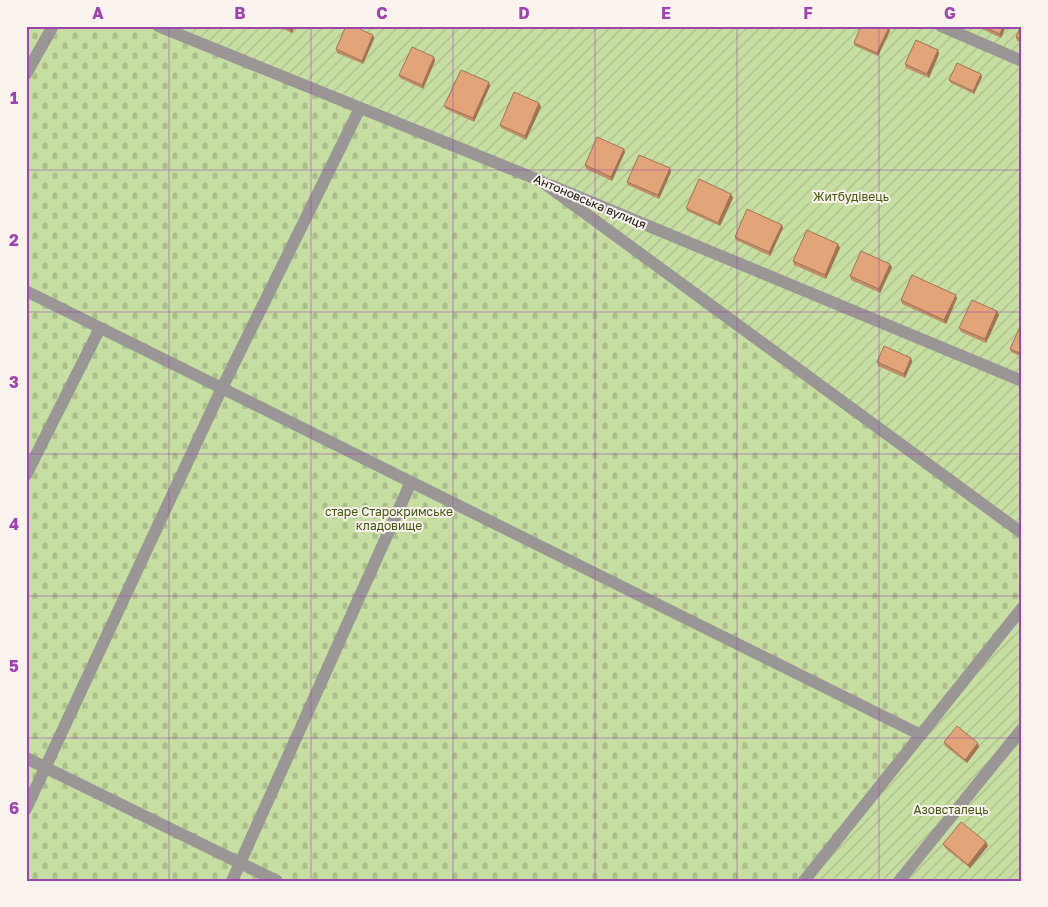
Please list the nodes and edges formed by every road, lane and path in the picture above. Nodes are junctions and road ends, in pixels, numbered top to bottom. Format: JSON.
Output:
{"nodes":[{"id":1,"x":53,"y":26,"type":"edge"},
{"id":2,"x":158,"y":26,"type":"edge"},
{"id":3,"x":941,"y":26,"type":"edge"},
{"id":4,"x":1022,"y":61,"type":"edge"},
{"id":5,"x":26,"y":74,"type":"edge"},
{"id":6,"x":360,"y":108,"type":"junction"},
{"id":7,"x":541,"y":181,"type":"junction"},
{"id":8,"x":26,"y":291,"type":"edge"},
{"id":9,"x":100,"y":328,"type":"junction"},
{"id":10,"x":1022,"y":381,"type":"edge"},
{"id":11,"x":222,"y":388,"type":"junction"},
{"id":12,"x":26,"y":475,"type":"edge"},
{"id":13,"x":411,"y":482,"type":"junction"},
{"id":14,"x":1022,"y":534,"type":"edge"},
{"id":15,"x":1022,"y":608,"type":"edge"},
{"id":16,"x":1022,"y":729,"type":"edge"},
{"id":17,"x":921,"y":735,"type":"junction"},
{"id":18,"x":26,"y":758,"type":"edge"},
{"id":19,"x":45,"y":767,"type":"junction"},
{"id":20,"x":26,"y":809,"type":"edge"},
{"id":21,"x":240,"y":863,"type":"junction"},
{"id":22,"x":232,"y":881,"type":"edge"},
{"id":23,"x":276,"y":881,"type":"edge"},
{"id":24,"x":804,"y":881,"type":"edge"},
{"id":25,"x":899,"y":881,"type":"edge"}],
"edges":[{"from":1,"to":5,"type":"street"},
{"from":2,"to":6,"type":"street","name":"Антоновська вулиця"},
{"from":3,"to":4,"type":"street"},
{"from":6,"to":7,"type":"street","name":"Антоновська вулиця"},
{"from":6,"to":11,"type":"street"},
{"from":7,"to":10,"type":"street","name":"Антоновська вулиця"},
{"from":7,"to":14,"type":"street"},
{"from":8,"to":9,"type":"street"},
{"from":9,"to":11,"type":"street"},
{"from":9,"to":12,"type":"street"},
{"from":11,"to":13,"type":"street"},
{"from":11,"to":19,"type":"street"},
{"from":13,"to":17,"type":"street"},
{"from":13,"to":21,"type":"street"},
{"from":15,"to":17,"type":"street"},
{"from":16,"to":25,"type":"street"},
{"from":17,"to":24,"type":"street"},
{"from":18,"to":19,"type":"street"},
{"from":19,"to":20,"type":"street"},
{"from":19,"to":21,"type":"street"},
{"from":21,"to":22,"type":"street"},
{"from":21,"to":23,"type":"street"}]}
